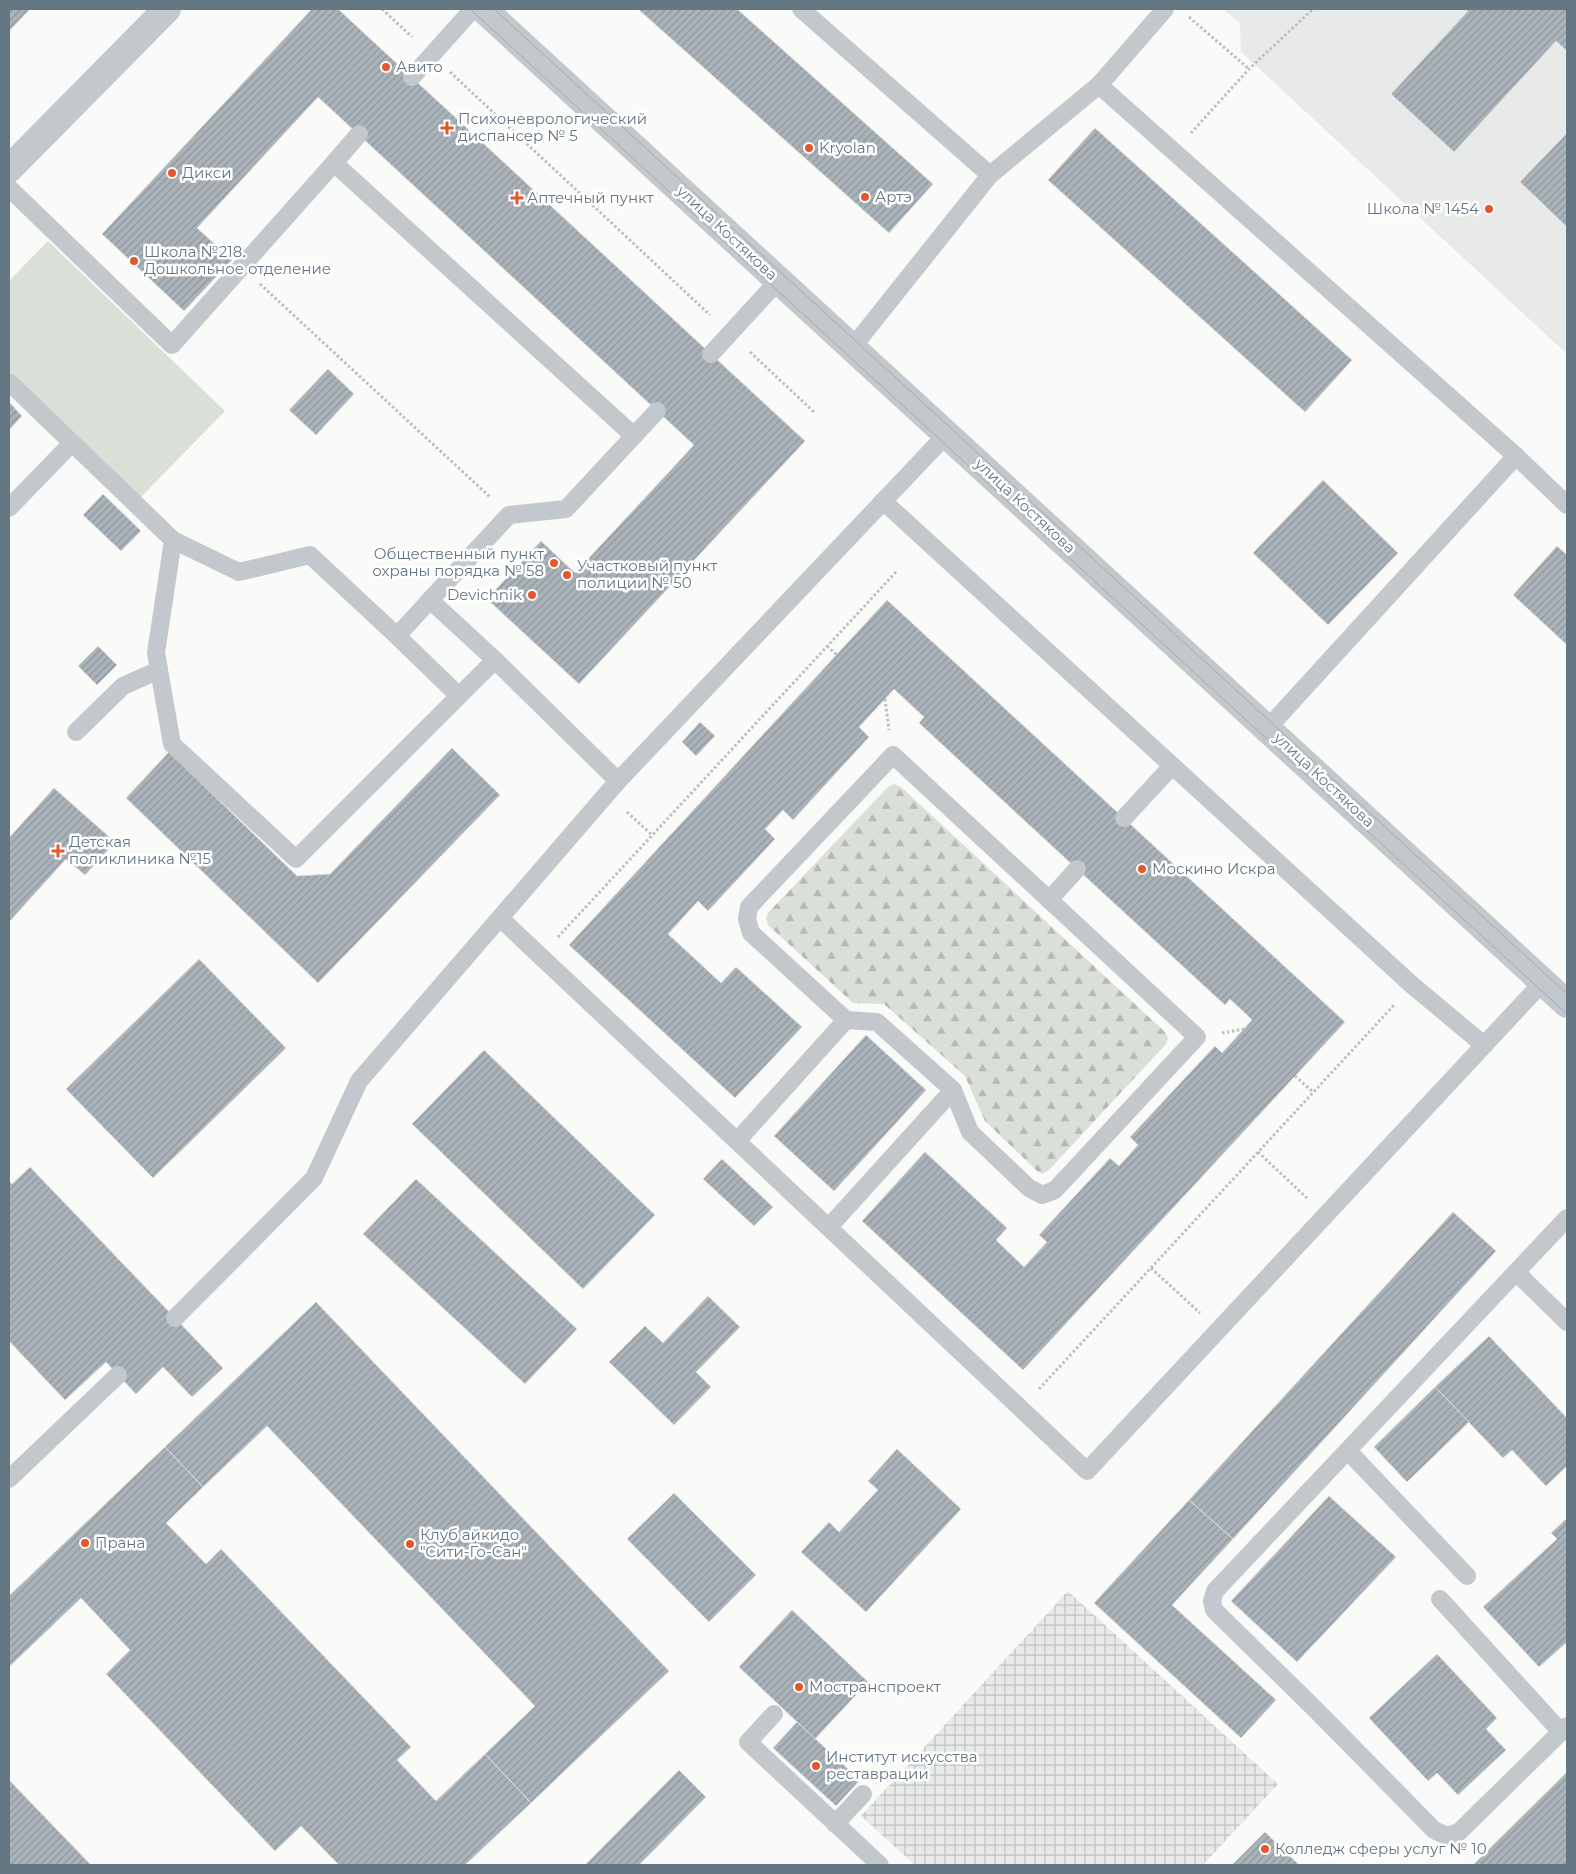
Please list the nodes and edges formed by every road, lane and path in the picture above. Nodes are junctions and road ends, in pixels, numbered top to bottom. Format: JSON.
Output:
{"nodes":[{"id":1,"x":166,"y":9,"type":"edge"},
{"id":2,"x":382,"y":9,"type":"edge"},
{"id":3,"x":473,"y":9,"type":"edge"},
{"id":4,"x":483,"y":9,"type":"edge"},
{"id":5,"x":801,"y":9,"type":"edge"},
{"id":6,"x":1165,"y":9,"type":"edge"},
{"id":7,"x":1313,"y":9,"type":"edge"},
{"id":8,"x":1186,"y":15,"type":"dead end"},
{"id":9,"x":432,"y":55,"type":"junction"},
{"id":10,"x":1249,"y":69,"type":"junction"},
{"id":11,"x":412,"y":77,"type":"dead end"},
{"id":12,"x":1099,"y":85,"type":"junction"},
{"id":13,"x":359,"y":134,"type":"dead end"},
{"id":14,"x":1173,"y":152,"type":"junction"},
{"id":15,"x":334,"y":163,"type":"junction"},
{"id":16,"x":9,"y":168,"type":"edge"},
{"id":17,"x":990,"y":175,"type":"junction"},
{"id":18,"x":9,"y":188,"type":"edge"},
{"id":19,"x":241,"y":267,"type":"junction"},
{"id":20,"x":779,"y":280,"type":"junction"},
{"id":21,"x":730,"y":333,"type":"junction"},
{"id":22,"x":852,"y":348,"type":"junction"},
{"id":23,"x":711,"y":354,"type":"dead end"},
{"id":24,"x":9,"y":382,"type":"edge"},
{"id":25,"x":657,"y":411,"type":"dead end"},
{"id":26,"x":814,"y":412,"type":"dead end"},
{"id":27,"x":946,"y":434,"type":"junction"},
{"id":28,"x":634,"y":436,"type":"junction"},
{"id":29,"x":72,"y":443,"type":"junction"},
{"id":30,"x":1516,"y":456,"type":"junction"},
{"id":31,"x":883,"y":501,"type":"junction"},
{"id":32,"x":1567,"y":504,"type":"edge"},
{"id":33,"x":9,"y":508,"type":"edge"},
{"id":34,"x":509,"y":515,"type":"junction"},
{"id":35,"x":173,"y":540,"type":"junction"},
{"id":36,"x":896,"y":572,"type":"dead end"},
{"id":37,"x":430,"y":600,"type":"junction"},
{"id":38,"x":397,"y":636,"type":"junction"},
{"id":39,"x":827,"y":646,"type":"junction"},
{"id":40,"x":837,"y":655,"type":"dead end"},
{"id":41,"x":495,"y":660,"type":"junction"},
{"id":42,"x":158,"y":670,"type":"junction"},
{"id":43,"x":459,"y":696,"type":"junction"},
{"id":44,"x":1267,"y":729,"type":"junction"},
{"id":45,"x":76,"y":732,"type":"dead end"},
{"id":46,"x":1172,"y":766,"type":"junction"},
{"id":47,"x":612,"y":787,"type":"junction"},
{"id":48,"x":1124,"y":818,"type":"dead end"},
{"id":49,"x":652,"y":835,"type":"junction"},
{"id":50,"x":1077,"y":869,"type":"dead end"},
{"id":51,"x":1049,"y":900,"type":"junction"},
{"id":52,"x":500,"y":918,"type":"junction"},
{"id":53,"x":541,"y":956,"type":"junction"},
{"id":54,"x":1543,"y":982,"type":"junction"},
{"id":55,"x":1412,"y":986,"type":"junction"},
{"id":56,"x":1567,"y":1004,"type":"edge"},
{"id":57,"x":846,"y":1020,"type":"junction"},
{"id":58,"x":1484,"y":1045,"type":"junction"},
{"id":59,"x":1295,"y":1076,"type":"dead end"},
{"id":60,"x":953,"y":1090,"type":"junction"},
{"id":61,"x":1313,"y":1092,"type":"junction"},
{"id":62,"x":737,"y":1141,"type":"junction"},
{"id":63,"x":1258,"y":1152,"type":"junction"},
{"id":64,"x":1325,"y":1215,"type":"junction"},
{"id":65,"x":1567,"y":1218,"type":"edge"},
{"id":66,"x":829,"y":1227,"type":"junction"},
{"id":67,"x":1150,"y":1268,"type":"junction"},
{"id":68,"x":1516,"y":1272,"type":"junction"},
{"id":69,"x":175,"y":1318,"type":"dead end"},
{"id":70,"x":1567,"y":1322,"type":"edge"},
{"id":71,"x":1218,"y":1330,"type":"junction"},
{"id":72,"x":118,"y":1374,"type":"dead end"},
{"id":73,"x":1021,"y":1408,"type":"junction"},
{"id":74,"x":1348,"y":1451,"type":"junction"},
{"id":75,"x":9,"y":1479,"type":"edge"},
{"id":76,"x":1467,"y":1576,"type":"dead end"},
{"id":77,"x":1440,"y":1600,"type":"dead end"},
{"id":78,"x":774,"y":1714,"type":"dead end"},
{"id":79,"x":1564,"y":1729,"type":"edge"},
{"id":80,"x":862,"y":1794,"type":"dead end"},
{"id":81,"x":835,"y":1824,"type":"junction"},
{"id":82,"x":880,"y":1865,"type":"edge"}],
"edges":[{"from":1,"to":16,"type":"street"},
{"from":2,"to":9,"type":"path"},
{"from":3,"to":9,"type":"lane"},
{"from":4,"to":20,"type":"street","name":"улица Костякова"},
{"from":5,"to":17,"type":"lane"},
{"from":6,"to":12,"type":"lane"},
{"from":7,"to":10,"type":"path"},
{"from":8,"to":10,"type":"path"},
{"from":9,"to":11,"type":"lane"},
{"from":9,"to":21,"type":"path"},
{"from":10,"to":14,"type":"path"},
{"from":12,"to":14,"type":"lane"},
{"from":12,"to":17,"type":"lane"},
{"from":13,"to":15,"type":"lane"},
{"from":14,"to":30,"type":"lane"},
{"from":15,"to":19,"type":"lane"},
{"from":15,"to":28,"type":"lane"},
{"from":17,"to":22,"type":"lane"},
{"from":18,"to":19,"type":"lane"},
{"from":19,"to":34,"type":"path"},
{"from":20,"to":21,"type":"lane"},
{"from":20,"to":22,"type":"street","name":"улица Костякова"},
{"from":21,"to":23,"type":"lane"},
{"from":21,"to":26,"type":"path"},
{"from":22,"to":27,"type":"street","name":"улица Костякова"},
{"from":24,"to":29,"type":"lane"},
{"from":25,"to":28,"type":"lane"},
{"from":27,"to":31,"type":"lane"},
{"from":27,"to":44,"type":"street","name":"улица Костякова"},
{"from":28,"to":34,"type":"lane"},
{"from":29,"to":33,"type":"lane"},
{"from":29,"to":35,"type":"lane"},
{"from":30,"to":32,"type":"lane"},
{"from":30,"to":44,"type":"lane"},
{"from":31,"to":46,"type":"lane"},
{"from":31,"to":47,"type":"lane"},
{"from":34,"to":37,"type":"lane"},
{"from":35,"to":38,"type":"lane"},
{"from":35,"to":42,"type":"lane"},
{"from":36,"to":39,"type":"path"},
{"from":37,"to":38,"type":"lane"},
{"from":37,"to":41,"type":"lane"},
{"from":38,"to":43,"type":"lane"},
{"from":39,"to":40,"type":"path"},
{"from":39,"to":49,"type":"path"},
{"from":41,"to":43,"type":"lane"},
{"from":41,"to":47,"type":"lane"},
{"from":42,"to":43,"type":"lane"},
{"from":42,"to":45,"type":"lane"},
{"from":44,"to":54,"type":"street","name":"улица Костякова"},
{"from":46,"to":48,"type":"lane"},
{"from":46,"to":55,"type":"lane"},
{"from":47,"to":49,"type":"path"},
{"from":47,"to":52,"type":"lane"},
{"from":49,"to":53,"type":"path"},
{"from":50,"to":51,"type":"lane"},
{"from":51,"to":57,"type":"lane"},
{"from":51,"to":60,"type":"lane"},
{"from":52,"to":53,"type":"lane"},
{"from":52,"to":69,"type":"lane"},
{"from":53,"to":62,"type":"lane"},
{"from":54,"to":56,"type":"street","name":"улица Костякова"},
{"from":54,"to":58,"type":"lane"},
{"from":55,"to":58,"type":"lane"},
{"from":55,"to":61,"type":"path"},
{"from":57,"to":60,"type":"lane"},
{"from":57,"to":62,"type":"lane"},
{"from":58,"to":64,"type":"lane"},
{"from":59,"to":61,"type":"path"},
{"from":60,"to":66,"type":"lane"},
{"from":61,"to":63,"type":"path"},
{"from":62,"to":66,"type":"lane"},
{"from":63,"to":64,"type":"path"},
{"from":63,"to":67,"type":"path"},
{"from":64,"to":71,"type":"lane"},
{"from":65,"to":68,"type":"lane"},
{"from":66,"to":73,"type":"lane"},
{"from":67,"to":71,"type":"path"},
{"from":67,"to":73,"type":"path"},
{"from":68,"to":70,"type":"lane"},
{"from":68,"to":74,"type":"lane"},
{"from":71,"to":73,"type":"lane"},
{"from":72,"to":75,"type":"lane"},
{"from":74,"to":76,"type":"lane"},
{"from":74,"to":79,"type":"lane"},
{"from":77,"to":79,"type":"lane"},
{"from":78,"to":81,"type":"lane"},
{"from":80,"to":81,"type":"lane"},
{"from":81,"to":82,"type":"lane"}]}
